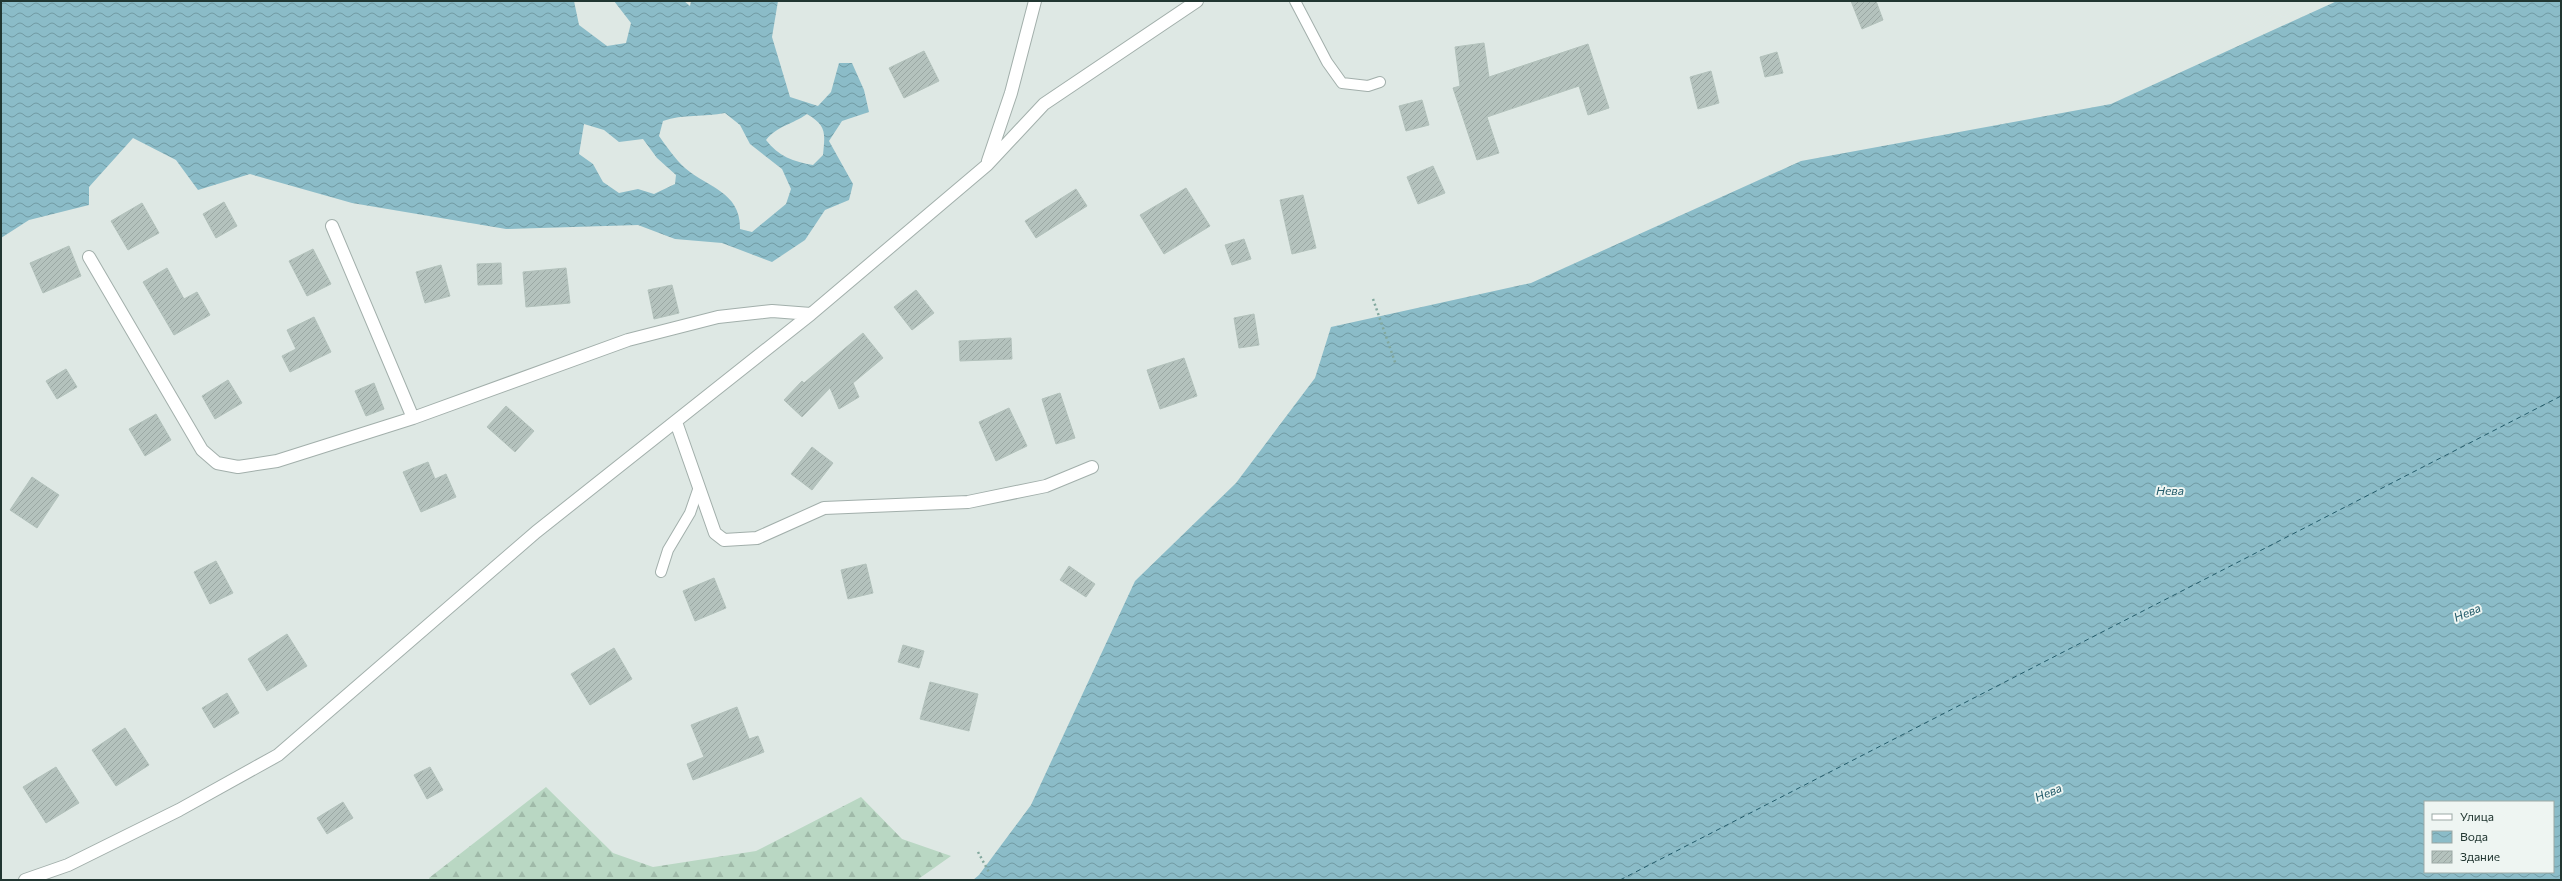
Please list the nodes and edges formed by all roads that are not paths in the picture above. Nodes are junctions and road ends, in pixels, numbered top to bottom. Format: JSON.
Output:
{"nodes":[{"id":1,"x":1035,"y":1,"type":"edge"},
{"id":2,"x":1197,"y":1,"type":"edge"},
{"id":3,"x":1295,"y":1,"type":"edge"},
{"id":4,"x":1380,"y":82,"type":"dead end"},
{"id":5,"x":987,"y":165,"type":"junction"},
{"id":6,"x":332,"y":226,"type":"dead end"},
{"id":7,"x":89,"y":257,"type":"dead end"},
{"id":8,"x":811,"y":314,"type":"junction"},
{"id":9,"x":413,"y":418,"type":"junction"},
{"id":10,"x":676,"y":422,"type":"junction"},
{"id":11,"x":1092,"y":467,"type":"dead end"},
{"id":12,"x":699,"y":487,"type":"junction"},
{"id":13,"x":660,"y":572,"type":"dead end"},
{"id":14,"x":25,"y":880,"type":"edge"}],
"edges":[{"from":1,"to":5,"type":"street"},
{"from":2,"to":5,"type":"street"},
{"from":3,"to":4,"type":"lane"},
{"from":5,"to":8,"type":"street"},
{"from":6,"to":9,"type":"street"},
{"from":7,"to":9,"type":"street"},
{"from":8,"to":9,"type":"street"},
{"from":8,"to":10,"type":"street"},
{"from":10,"to":12,"type":"street"},
{"from":10,"to":14,"type":"street"},
{"from":11,"to":12,"type":"street"},
{"from":12,"to":13,"type":"lane"}]}
